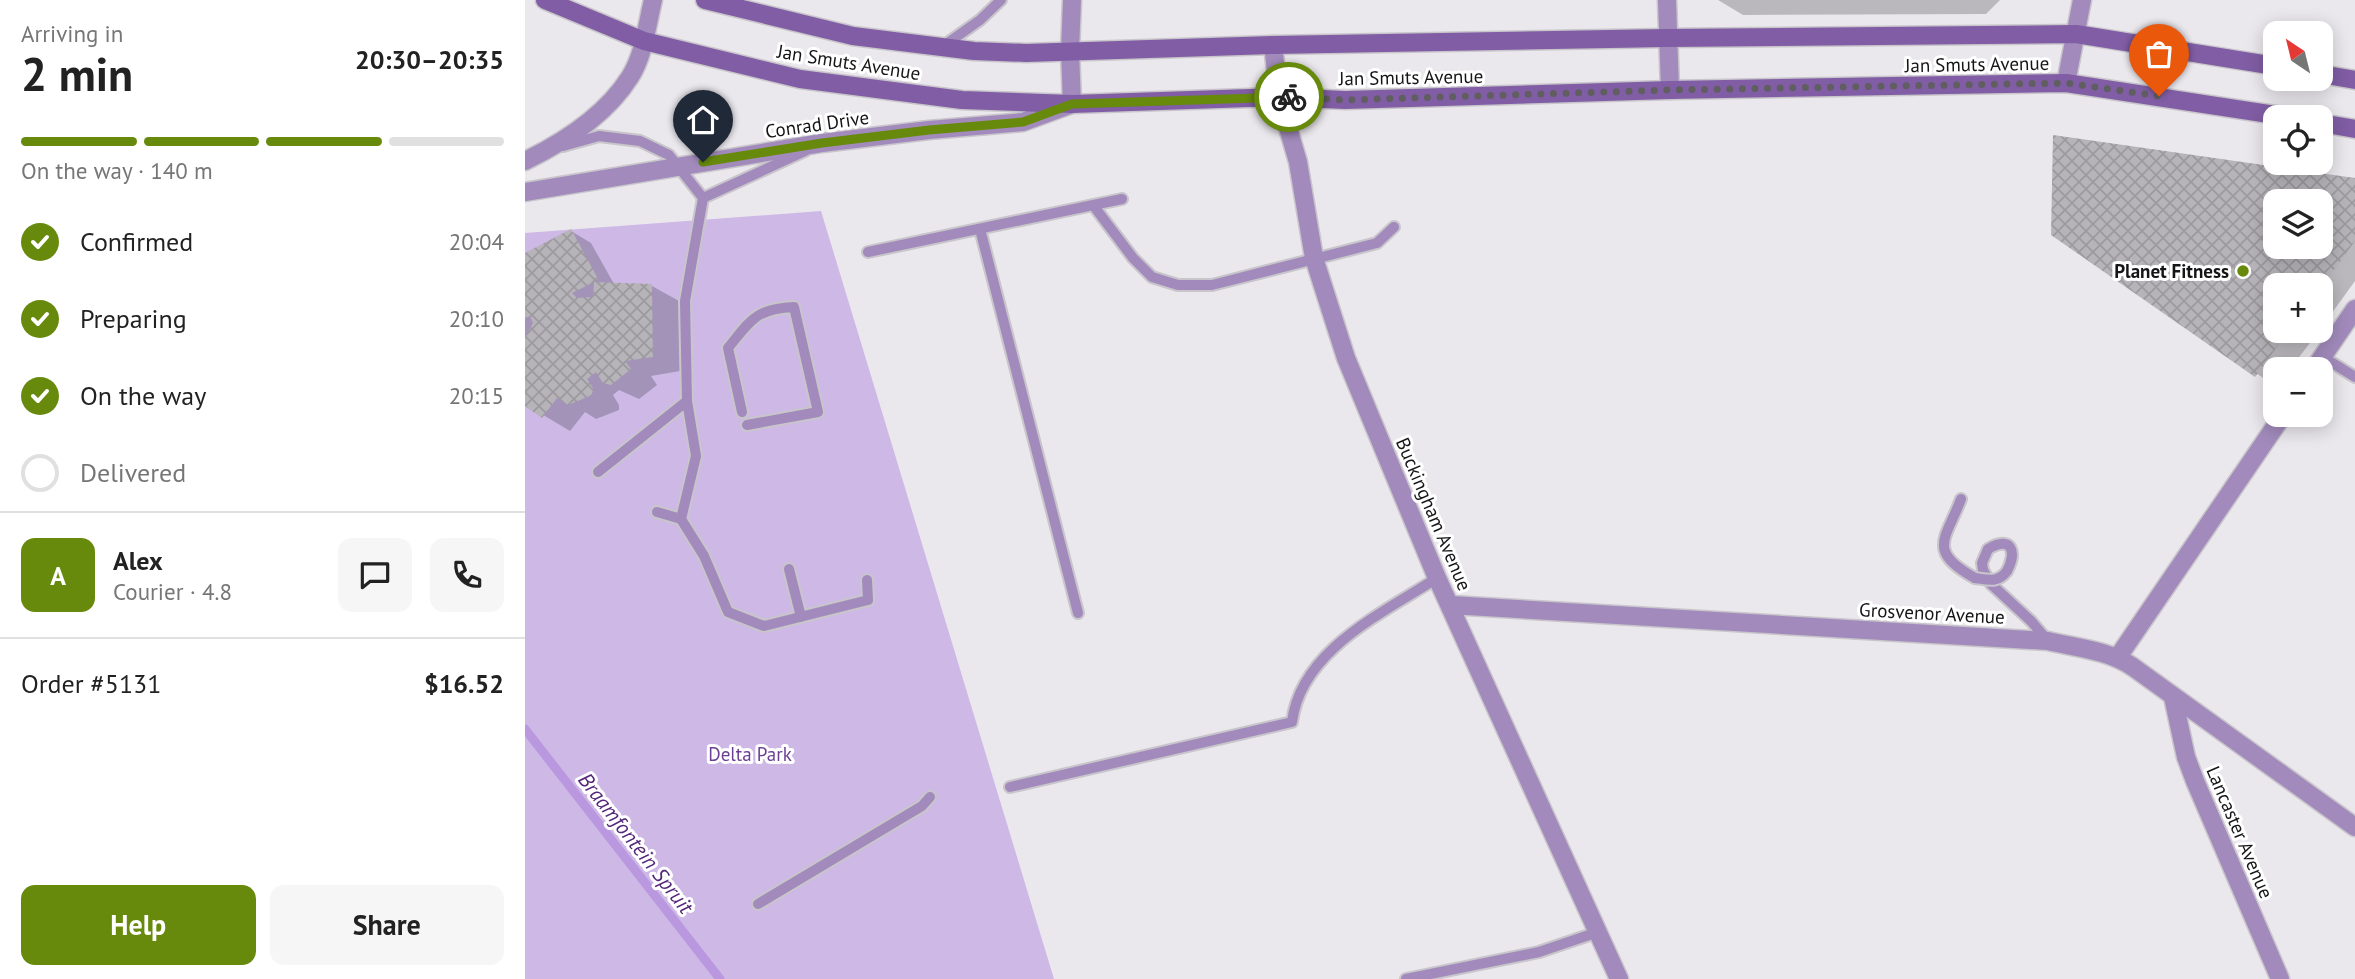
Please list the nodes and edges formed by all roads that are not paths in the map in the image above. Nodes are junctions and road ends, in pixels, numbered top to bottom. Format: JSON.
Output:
{"nodes":[{"id":1,"x":545,"y":0,"type":"edge"},
{"id":2,"x":653,"y":0,"type":"edge"},
{"id":3,"x":705,"y":0,"type":"edge"},
{"id":4,"x":1001,"y":0,"type":"edge"},
{"id":5,"x":1072,"y":0,"type":"edge"},
{"id":6,"x":1667,"y":0,"type":"edge"},
{"id":7,"x":2082,"y":0,"type":"edge"},
{"id":8,"x":2076,"y":34,"type":"junction"},
{"id":9,"x":1667,"y":38,"type":"junction"},
{"id":10,"x":644,"y":41,"type":"junction"},
{"id":11,"x":1273,"y":45,"type":"junction"},
{"id":12,"x":942,"y":47,"type":"junction"},
{"id":13,"x":1070,"y":51,"type":"junction"},
{"id":14,"x":2263,"y":64,"type":"edge"},
{"id":15,"x":2333,"y":76,"type":"edge"},
{"id":16,"x":2355,"y":80,"type":"edge"},
{"id":17,"x":2066,"y":83,"type":"junction"},
{"id":18,"x":1670,"y":90,"type":"junction"},
{"id":19,"x":1279,"y":97,"type":"junction"},
{"id":20,"x":1072,"y":104,"type":"junction"},
{"id":21,"x":2263,"y":113,"type":"edge"},
{"id":22,"x":2333,"y":125,"type":"edge"},
{"id":23,"x":2355,"y":129,"type":"edge"},
{"id":24,"x":822,"y":143,"type":"junction"},
{"id":25,"x":544,"y":152,"type":"junction"},
{"id":26,"x":525,"y":161,"type":"edge"},
{"id":27,"x":680,"y":166,"type":"junction"},
{"id":28,"x":525,"y":192,"type":"edge"},
{"id":29,"x":702,"y":198,"type":"junction"},
{"id":30,"x":1122,"y":199,"type":"dead end"},
{"id":31,"x":1093,"y":205,"type":"junction"},
{"id":32,"x":1394,"y":227,"type":"dead end"},
{"id":33,"x":980,"y":229,"type":"junction"},
{"id":34,"x":868,"y":252,"type":"dead end"},
{"id":35,"x":1314,"y":258,"type":"junction"},
{"id":36,"x":2355,"y":309,"type":"edge"},
{"id":37,"x":2323,"y":357,"type":"edge"},
{"id":38,"x":2333,"y":368,"type":"edge"},
{"id":39,"x":2355,"y":377,"type":"edge"},
{"id":40,"x":687,"y":401,"type":"junction"},
{"id":41,"x":742,"y":412,"type":"dead end"},
{"id":42,"x":747,"y":425,"type":"dead end"},
{"id":43,"x":2275,"y":427,"type":"edge"},
{"id":44,"x":598,"y":472,"type":"dead end"},
{"id":45,"x":1961,"y":499,"type":"dead end"},
{"id":46,"x":657,"y":512,"type":"dead end"},
{"id":47,"x":681,"y":519,"type":"junction"},
{"id":48,"x":789,"y":569,"type":"dead end"},
{"id":49,"x":1437,"y":578,"type":"junction"},
{"id":50,"x":867,"y":580,"type":"dead end"},
{"id":51,"x":1451,"y":605,"type":"junction"},
{"id":52,"x":1078,"y":613,"type":"dead end"},
{"id":53,"x":801,"y":617,"type":"junction"},
{"id":54,"x":2047,"y":641,"type":"junction"},
{"id":55,"x":2118,"y":656,"type":"junction"},
{"id":56,"x":2172,"y":697,"type":"junction"},
{"id":57,"x":1010,"y":787,"type":"dead end"},
{"id":58,"x":930,"y":797,"type":"dead end"},
{"id":59,"x":2355,"y":827,"type":"edge"},
{"id":60,"x":758,"y":904,"type":"dead end"},
{"id":61,"x":1598,"y":932,"type":"junction"},
{"id":62,"x":1406,"y":979,"type":"edge"},
{"id":63,"x":1619,"y":979,"type":"edge"},
{"id":64,"x":2280,"y":979,"type":"edge"}],
"edges":[{"from":1,"to":10,"type":"main road","name":"Jan Smuts Avenue"},
{"from":2,"to":10,"type":"street"},
{"from":3,"to":12,"type":"main road","name":"Jan Smuts Avenue"},
{"from":4,"to":12,"type":"lane"},
{"from":5,"to":13,"type":"street"},
{"from":6,"to":9,"type":"street"},
{"from":7,"to":8,"type":"street"},
{"from":8,"to":9,"type":"main road","name":"Jan Smuts Avenue"},
{"from":8,"to":14,"type":"main road","name":"Jan Smuts Avenue"},
{"from":8,"to":17,"type":"street"},
{"from":9,"to":11,"type":"main road","name":"Jan Smuts Avenue"},
{"from":9,"to":18,"type":"street"},
{"from":10,"to":20,"type":"main road","name":"Jan Smuts Avenue"},
{"from":10,"to":25,"type":"street"},
{"from":11,"to":13,"type":"main road","name":"Jan Smuts Avenue"},
{"from":11,"to":19,"type":"street","name":"Buckingham Avenue"},
{"from":12,"to":13,"type":"main road","name":"Jan Smuts Avenue"},
{"from":13,"to":20,"type":"street"},
{"from":15,"to":16,"type":"main road"},
{"from":17,"to":18,"type":"main road","name":"Jan Smuts Avenue"},
{"from":17,"to":21,"type":"main road","name":"Jan Smuts Avenue"},
{"from":18,"to":19,"type":"main road","name":"Jan Smuts Avenue"},
{"from":19,"to":20,"type":"main road","name":"Jan Smuts Avenue"},
{"from":19,"to":35,"type":"street","name":"Buckingham Avenue"},
{"from":20,"to":24,"type":"street","name":"Conrad Drive"},
{"from":22,"to":23,"type":"main road"},
{"from":24,"to":27,"type":"street","name":"Conrad Drive"},
{"from":24,"to":29,"type":"lane"},
{"from":25,"to":26,"type":"street"},
{"from":25,"to":27,"type":"lane"},
{"from":27,"to":28,"type":"street","name":"Conrad Drive"},
{"from":27,"to":29,"type":"lane"},
{"from":29,"to":40,"type":"lane"},
{"from":30,"to":31,"type":"lane"},
{"from":31,"to":33,"type":"lane"},
{"from":31,"to":35,"type":"lane"},
{"from":32,"to":35,"type":"lane"},
{"from":33,"to":34,"type":"lane"},
{"from":33,"to":52,"type":"lane"},
{"from":35,"to":49,"type":"street","name":"Buckingham Avenue"},
{"from":36,"to":37,"type":"street"},
{"from":38,"to":39,"type":"lane"},
{"from":40,"to":44,"type":"lane"},
{"from":40,"to":47,"type":"lane"},
{"from":41,"to":42,"type":"lane"},
{"from":43,"to":55,"type":"street"},
{"from":45,"to":54,"type":"lane","bridge":true},
{"from":46,"to":47,"type":"lane"},
{"from":47,"to":53,"type":"lane"},
{"from":48,"to":53,"type":"lane"},
{"from":49,"to":51,"type":"street","name":"Buckingham Avenue"},
{"from":49,"to":57,"type":"lane"},
{"from":50,"to":53,"type":"lane"},
{"from":51,"to":54,"type":"street","name":"Grosvenor Avenue"},
{"from":51,"to":61,"type":"street","name":"Buckingham Avenue"},
{"from":54,"to":55,"type":"street","name":"Grosvenor Avenue"},
{"from":55,"to":56,"type":"street","name":"Grosvenor Avenue"},
{"from":56,"to":59,"type":"street","name":"Grosvenor Avenue"},
{"from":56,"to":64,"type":"street","name":"Lancaster Avenue"},
{"from":58,"to":60,"type":"lane"},
{"from":61,"to":62,"type":"lane"},
{"from":61,"to":63,"type":"street","name":"Buckingham Avenue"}]}
